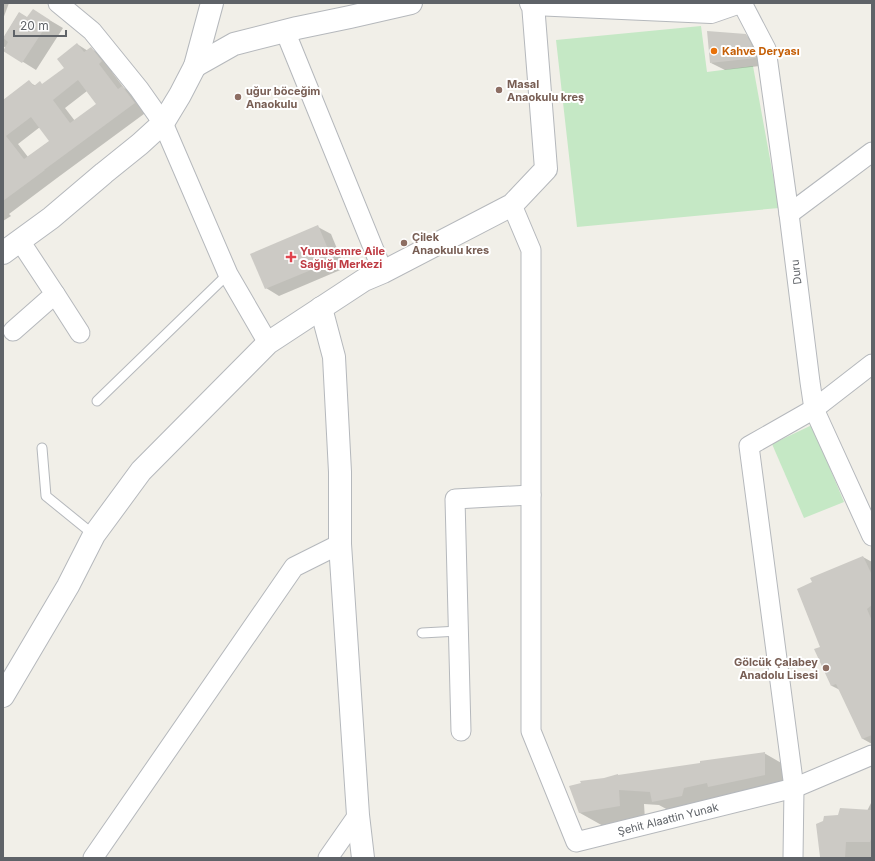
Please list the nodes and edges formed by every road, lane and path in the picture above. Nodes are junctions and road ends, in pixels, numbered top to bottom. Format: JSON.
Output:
{"nodes":[{"id":1,"x":58,"y":3,"type":"edge"},
{"id":2,"x":212,"y":3,"type":"edge"},
{"id":3,"x":411,"y":3,"type":"edge"},
{"id":4,"x":532,"y":4,"type":"edge"},
{"id":5,"x":732,"y":4,"type":"edge"},
{"id":6,"x":285,"y":31,"type":"junction"},
{"id":7,"x":194,"y":66,"type":"junction"},
{"id":8,"x":163,"y":123,"type":"junction"},
{"id":9,"x":872,"y":152,"type":"edge"},
{"id":10,"x":512,"y":205,"type":"junction"},
{"id":11,"x":789,"y":214,"type":"junction"},
{"id":12,"x":12,"y":247,"type":"edge"},
{"id":13,"x":383,"y":272,"type":"junction"},
{"id":14,"x":228,"y":274,"type":"junction"},
{"id":15,"x":56,"y":294,"type":"junction"},
{"id":16,"x":321,"y":308,"type":"junction"},
{"id":17,"x":13,"y":330,"type":"dead end"},
{"id":18,"x":80,"y":333,"type":"dead end"},
{"id":19,"x":268,"y":343,"type":"junction"},
{"id":20,"x":872,"y":364,"type":"edge"},
{"id":21,"x":97,"y":401,"type":"dead end"},
{"id":22,"x":814,"y":409,"type":"junction"},
{"id":23,"x":42,"y":448,"type":"dead end"},
{"id":24,"x":531,"y":495,"type":"junction"},
{"id":25,"x":94,"y":535,"type":"junction"},
{"id":26,"x":872,"y":536,"type":"edge"},
{"id":27,"x":340,"y":544,"type":"junction"},
{"id":28,"x":458,"y":631,"type":"junction"},
{"id":29,"x":422,"y":633,"type":"dead end"},
{"id":30,"x":3,"y":696,"type":"edge"},
{"id":31,"x":461,"y":731,"type":"dead end"},
{"id":32,"x":872,"y":755,"type":"edge"},
{"id":33,"x":794,"y":788,"type":"junction"},
{"id":34,"x":358,"y":815,"type":"junction"},
{"id":35,"x":93,"y":858,"type":"edge"},
{"id":36,"x":328,"y":858,"type":"edge"},
{"id":37,"x":363,"y":858,"type":"edge"},
{"id":38,"x":793,"y":858,"type":"edge"}],
"edges":[{"from":1,"to":8,"type":"street"},
{"from":2,"to":7,"type":"street"},
{"from":3,"to":6,"type":"street"},
{"from":4,"to":5,"type":"street"},
{"from":4,"to":10,"type":"street"},
{"from":5,"to":11,"type":"street","name":"Duru"},
{"from":6,"to":7,"type":"street"},
{"from":6,"to":13,"type":"street"},
{"from":7,"to":8,"type":"street"},
{"from":8,"to":12,"type":"street"},
{"from":8,"to":14,"type":"street"},
{"from":9,"to":11,"type":"street"},
{"from":10,"to":13,"type":"street"},
{"from":10,"to":24,"type":"street"},
{"from":11,"to":22,"type":"street","name":"Duru"},
{"from":12,"to":15,"type":"street"},
{"from":13,"to":16,"type":"street"},
{"from":14,"to":19,"type":"street"},
{"from":14,"to":21,"type":"lane"},
{"from":15,"to":17,"type":"street"},
{"from":15,"to":18,"type":"street"},
{"from":16,"to":19,"type":"street"},
{"from":16,"to":27,"type":"street"},
{"from":19,"to":25,"type":"street"},
{"from":20,"to":22,"type":"street"},
{"from":22,"to":26,"type":"street","name":"Duru"},
{"from":22,"to":33,"type":"street"},
{"from":23,"to":25,"type":"lane"},
{"from":24,"to":28,"type":"street"},
{"from":24,"to":33,"type":"street","name":"Şehit Alaattin Yunak"},
{"from":25,"to":30,"type":"street"},
{"from":27,"to":34,"type":"street"},
{"from":27,"to":35,"type":"street"},
{"from":28,"to":29,"type":"lane"},
{"from":28,"to":31,"type":"street"},
{"from":32,"to":33,"type":"street","name":"Şehit Alaattin Yunak"},
{"from":33,"to":38,"type":"street"},
{"from":34,"to":36,"type":"street"},
{"from":34,"to":37,"type":"street"}]}
